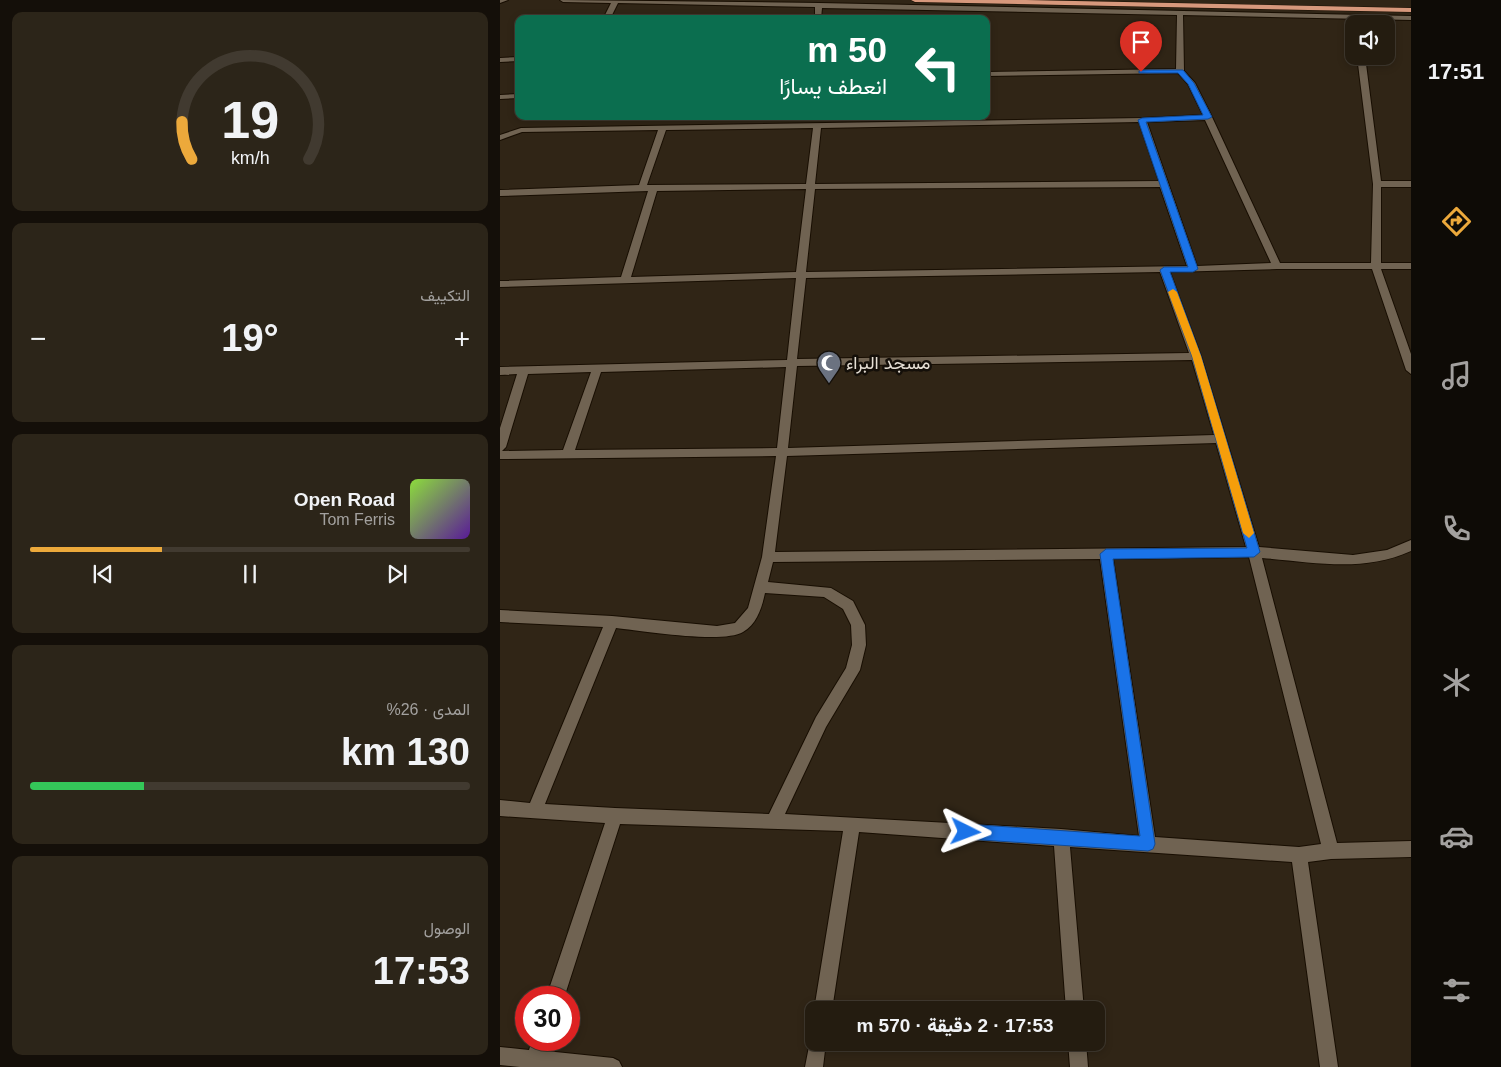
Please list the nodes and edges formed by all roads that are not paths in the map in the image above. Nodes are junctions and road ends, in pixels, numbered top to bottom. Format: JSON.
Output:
{"nodes":[{"id":1,"x":506,"y":0,"type":"edge"},
{"id":2,"x":563,"y":0,"type":"edge"},
{"id":3,"x":915,"y":0,"type":"edge"},
{"id":4,"x":1319,"y":0,"type":"edge"},
{"id":5,"x":500,"y":1,"type":"edge"},
{"id":6,"x":615,"y":2,"type":"junction"},
{"id":7,"x":1411,"y":2,"type":"edge"},
{"id":8,"x":819,"y":4,"type":"junction"},
{"id":9,"x":1411,"y":10,"type":"edge"},
{"id":10,"x":1180,"y":12,"type":"junction"},
{"id":11,"x":608,"y":15,"type":"edge"},
{"id":12,"x":818,"y":15,"type":"edge"},
{"id":13,"x":1411,"y":18,"type":"edge"},
{"id":14,"x":1345,"y":19,"type":"edge"},
{"id":15,"x":1395,"y":19,"type":"edge"},
{"id":16,"x":515,"y":59,"type":"edge"},
{"id":17,"x":500,"y":60,"type":"edge"},
{"id":18,"x":1363,"y":65,"type":"edge"},
{"id":19,"x":1180,"y":71,"type":"junction"},
{"id":20,"x":990,"y":74,"type":"edge"},
{"id":21,"x":500,"y":96,"type":"edge"},
{"id":22,"x":515,"y":96,"type":"edge"},
{"id":23,"x":1208,"y":117,"type":"junction"},
{"id":24,"x":722,"y":120,"type":"edge"},
{"id":25,"x":915,"y":120,"type":"edge"},
{"id":26,"x":1142,"y":120,"type":"junction"},
{"id":27,"x":816,"y":125,"type":"junction"},
{"id":28,"x":720,"y":126,"type":"junction"},
{"id":29,"x":663,"y":128,"type":"junction"},
{"id":30,"x":500,"y":138,"type":"edge"},
{"id":31,"x":1164,"y":184,"type":"junction"},
{"id":32,"x":1377,"y":184,"type":"junction"},
{"id":33,"x":1411,"y":184,"type":"edge"},
{"id":34,"x":809,"y":186,"type":"junction"},
{"id":35,"x":642,"y":188,"type":"junction"},
{"id":36,"x":653,"y":188,"type":"junction"},
{"id":37,"x":500,"y":193,"type":"edge"},
{"id":38,"x":1277,"y":266,"type":"junction"},
{"id":39,"x":1411,"y":266,"type":"edge"},
{"id":40,"x":1376,"y":267,"type":"junction"},
{"id":41,"x":1193,"y":269,"type":"junction"},
{"id":42,"x":1164,"y":270,"type":"junction"},
{"id":43,"x":799,"y":275,"type":"junction"},
{"id":44,"x":625,"y":280,"type":"junction"},
{"id":45,"x":500,"y":284,"type":"edge"},
{"id":46,"x":1196,"y":356,"type":"junction"},
{"id":47,"x":791,"y":363,"type":"junction"},
{"id":48,"x":597,"y":368,"type":"junction"},
{"id":49,"x":1411,"y":370,"type":"edge"},
{"id":50,"x":523,"y":371,"type":"junction"},
{"id":51,"x":500,"y":372,"type":"edge"},
{"id":52,"x":1220,"y":439,"type":"junction"},
{"id":53,"x":500,"y":447,"type":"edge"},
{"id":54,"x":782,"y":452,"type":"junction"},
{"id":55,"x":500,"y":455,"type":"edge"},
{"id":56,"x":567,"y":455,"type":"junction"},
{"id":57,"x":1411,"y":545,"type":"edge"},
{"id":58,"x":1254,"y":552,"type":"junction"},
{"id":59,"x":1106,"y":554,"type":"junction"},
{"id":60,"x":768,"y":557,"type":"junction"},
{"id":61,"x":761,"y":587,"type":"junction"},
{"id":62,"x":500,"y":616,"type":"edge"},
{"id":63,"x":612,"y":622,"type":"junction"},
{"id":64,"x":500,"y":808,"type":"edge"},
{"id":65,"x":535,"y":810,"type":"junction"},
{"id":66,"x":615,"y":816,"type":"junction"},
{"id":67,"x":774,"y":821,"type":"junction"},
{"id":68,"x":852,"y":824,"type":"junction"},
{"id":69,"x":1061,"y":838,"type":"junction"},
{"id":70,"x":1148,"y":844,"type":"junction"},
{"id":71,"x":1411,"y":849,"type":"edge"},
{"id":72,"x":1331,"y":851,"type":"junction"},
{"id":73,"x":1299,"y":855,"type":"junction"},
{"id":74,"x":560,"y":986,"type":"edge"},
{"id":75,"x":823,"y":1001,"type":"edge"},
{"id":76,"x":1074,"y":1001,"type":"edge"},
{"id":77,"x":538,"y":1051,"type":"edge"},
{"id":78,"x":816,"y":1051,"type":"edge"},
{"id":79,"x":1078,"y":1051,"type":"edge"},
{"id":80,"x":500,"y":1056,"type":"edge"},
{"id":81,"x":535,"y":1059,"type":"junction"},
{"id":82,"x":613,"y":1067,"type":"edge"},
{"id":83,"x":814,"y":1067,"type":"edge"},
{"id":84,"x":1079,"y":1067,"type":"edge"},
{"id":85,"x":1328,"y":1067,"type":"edge"}],
"edges":[{"from":1,"to":5,"type":"street"},
{"from":2,"to":6,"type":"street"},
{"from":3,"to":9,"type":"highway"},
{"from":4,"to":7,"type":"highway"},
{"from":6,"to":8,"type":"street"},
{"from":6,"to":11,"type":"street"},
{"from":8,"to":10,"type":"street"},
{"from":8,"to":12,"type":"street"},
{"from":10,"to":14,"type":"street"},
{"from":10,"to":19,"type":"street"},
{"from":13,"to":15,"type":"street"},
{"from":16,"to":17,"type":"street"},
{"from":18,"to":32,"type":"street"},
{"from":19,"to":20,"type":"street"},
{"from":19,"to":23,"type":"street"},
{"from":21,"to":22,"type":"street"},
{"from":23,"to":26,"type":"street"},
{"from":23,"to":38,"type":"street"},
{"from":24,"to":28,"type":"street"},
{"from":25,"to":26,"type":"street"},
{"from":25,"to":27,"type":"street"},
{"from":26,"to":31,"type":"street"},
{"from":27,"to":28,"type":"street"},
{"from":27,"to":34,"type":"street"},
{"from":28,"to":29,"type":"street"},
{"from":29,"to":30,"type":"street"},
{"from":29,"to":35,"type":"street"},
{"from":31,"to":34,"type":"street"},
{"from":31,"to":41,"type":"street"},
{"from":32,"to":33,"type":"street"},
{"from":32,"to":40,"type":"street"},
{"from":34,"to":36,"type":"street"},
{"from":34,"to":43,"type":"street"},
{"from":35,"to":36,"type":"street"},
{"from":35,"to":37,"type":"street"},
{"from":36,"to":44,"type":"street"},
{"from":38,"to":40,"type":"street"},
{"from":38,"to":41,"type":"street"},
{"from":39,"to":40,"type":"street"},
{"from":40,"to":49,"type":"street"},
{"from":41,"to":42,"type":"street"},
{"from":42,"to":43,"type":"street"},
{"from":42,"to":46,"type":"street"},
{"from":43,"to":44,"type":"street"},
{"from":43,"to":47,"type":"street"},
{"from":44,"to":45,"type":"street"},
{"from":46,"to":47,"type":"street"},
{"from":46,"to":52,"type":"street"},
{"from":47,"to":48,"type":"street"},
{"from":47,"to":54,"type":"street"},
{"from":48,"to":50,"type":"street"},
{"from":48,"to":56,"type":"street"},
{"from":50,"to":51,"type":"street"},
{"from":50,"to":53,"type":"street"},
{"from":52,"to":54,"type":"street"},
{"from":52,"to":58,"type":"street"},
{"from":54,"to":56,"type":"street"},
{"from":54,"to":60,"type":"street"},
{"from":55,"to":56,"type":"street"},
{"from":57,"to":58,"type":"street"},
{"from":58,"to":59,"type":"street"},
{"from":58,"to":72,"type":"street"},
{"from":59,"to":60,"type":"street"},
{"from":59,"to":70,"type":"street"},
{"from":60,"to":61,"type":"street"},
{"from":61,"to":63,"type":"street"},
{"from":61,"to":67,"type":"street"},
{"from":62,"to":63,"type":"street"},
{"from":63,"to":65,"type":"street"},
{"from":64,"to":65,"type":"street"},
{"from":65,"to":66,"type":"street"},
{"from":66,"to":67,"type":"street"},
{"from":66,"to":74,"type":"street"},
{"from":67,"to":68,"type":"street"},
{"from":68,"to":69,"type":"street"},
{"from":68,"to":75,"type":"street"},
{"from":69,"to":70,"type":"street"},
{"from":69,"to":76,"type":"street"},
{"from":70,"to":73,"type":"street"},
{"from":71,"to":72,"type":"street"},
{"from":72,"to":73,"type":"street"},
{"from":73,"to":85,"type":"street"},
{"from":77,"to":81,"type":"street"},
{"from":78,"to":83,"type":"street"},
{"from":79,"to":84,"type":"street"},
{"from":80,"to":81,"type":"street"},
{"from":81,"to":82,"type":"street"}]}
